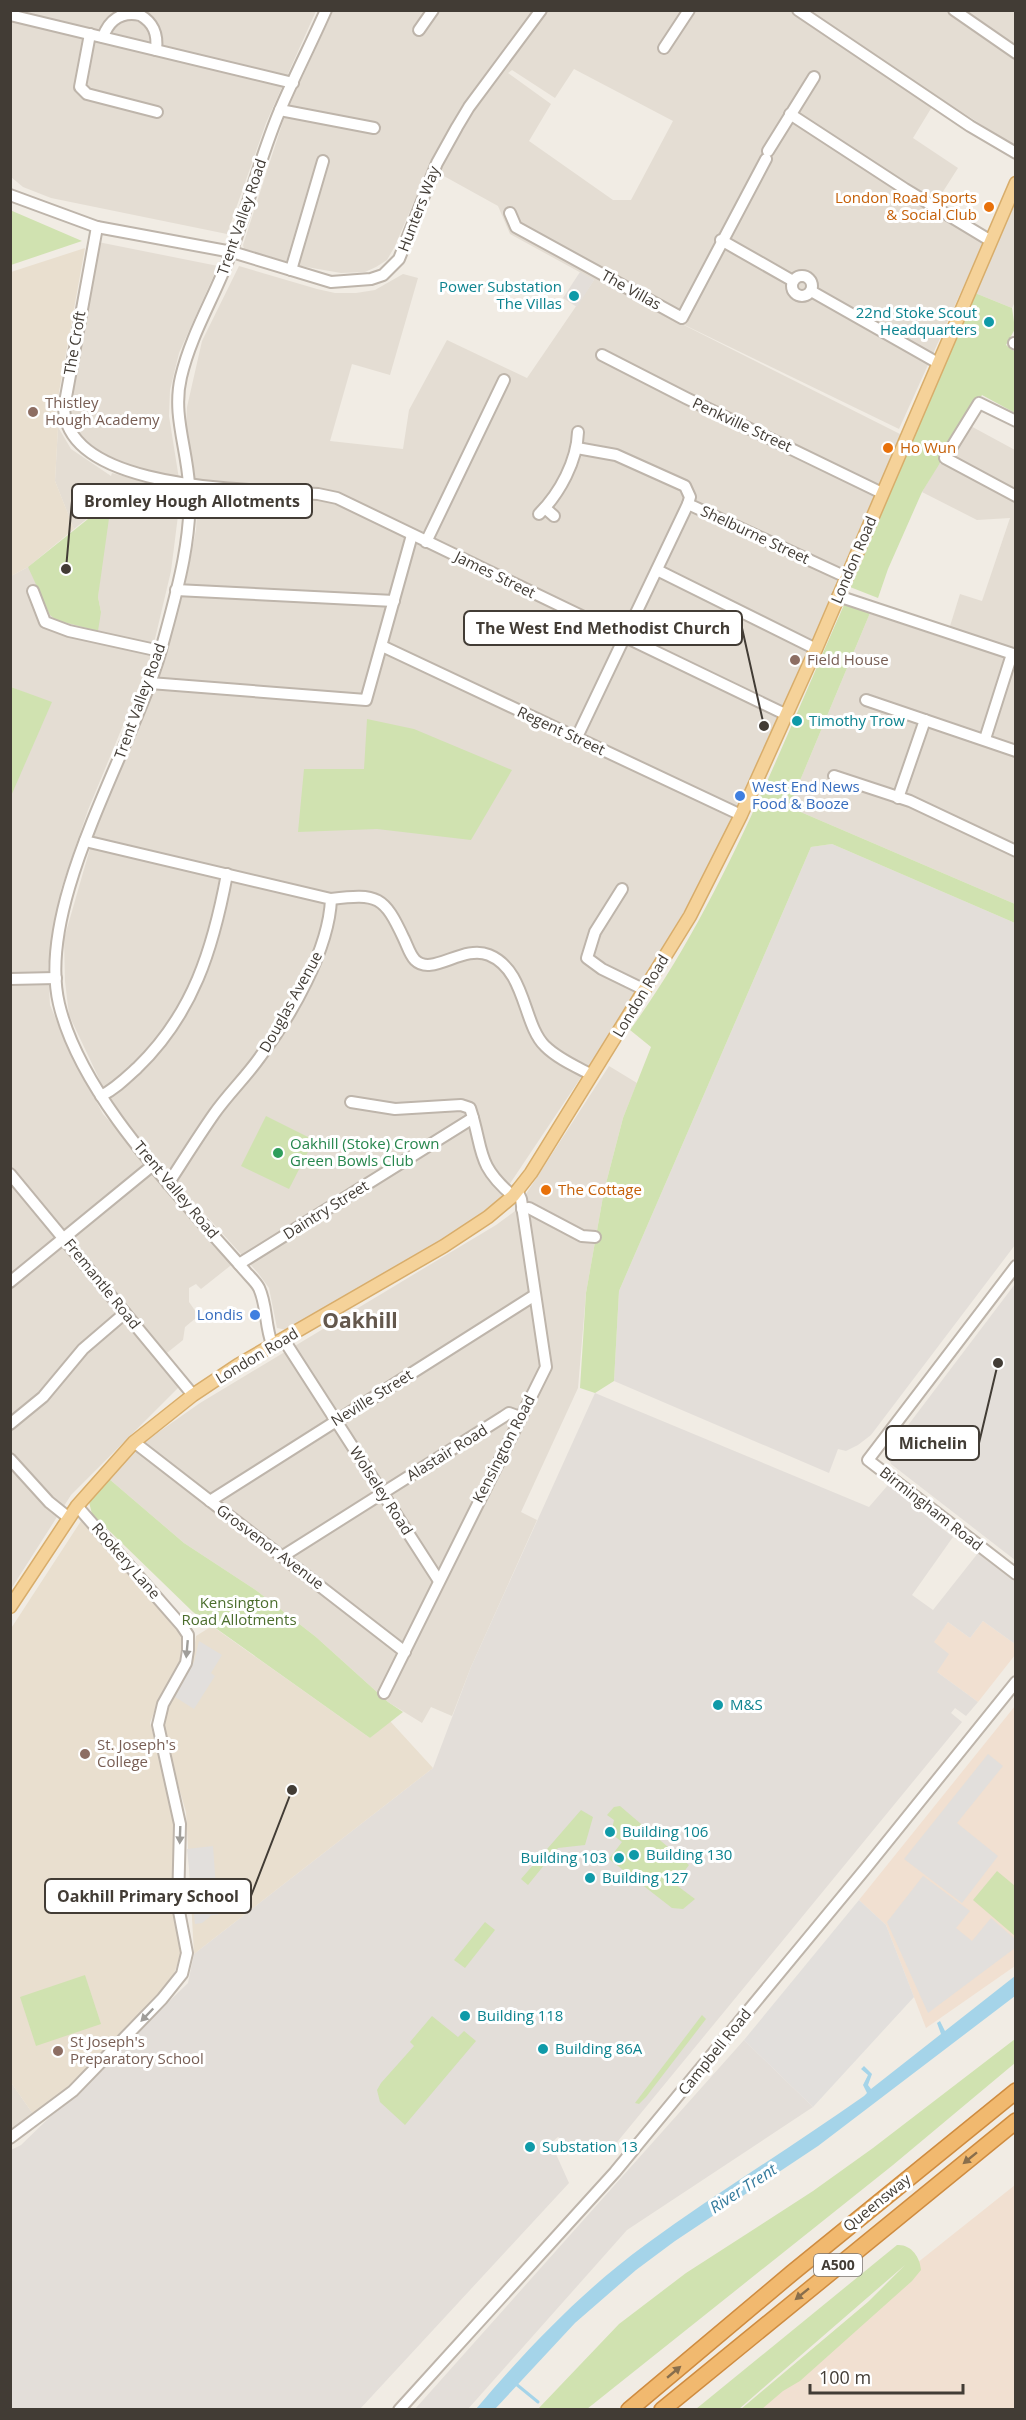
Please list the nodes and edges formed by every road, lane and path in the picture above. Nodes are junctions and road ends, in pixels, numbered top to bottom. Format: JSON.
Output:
{"nodes":[{"id":1,"x":326,"y":10,"type":"edge"},
{"id":2,"x":433,"y":10,"type":"edge"},
{"id":3,"x":541,"y":10,"type":"edge"},
{"id":4,"x":689,"y":10,"type":"edge"},
{"id":5,"x":798,"y":10,"type":"edge"},
{"id":6,"x":954,"y":10,"type":"edge"},
{"id":7,"x":10,"y":15,"type":"edge"},
{"id":8,"x":419,"y":30,"type":"dead end"},
{"id":9,"x":90,"y":34,"type":"junction"},
{"id":10,"x":103,"y":37,"type":"junction"},
{"id":11,"x":664,"y":48,"type":"dead end"},
{"id":12,"x":156,"y":50,"type":"junction"},
{"id":13,"x":1016,"y":53,"type":"edge"},
{"id":14,"x":814,"y":77,"type":"dead end"},
{"id":15,"x":293,"y":83,"type":"junction"},
{"id":16,"x":280,"y":110,"type":"junction"},
{"id":17,"x":157,"y":112,"type":"dead end"},
{"id":18,"x":790,"y":114,"type":"junction"},
{"id":19,"x":374,"y":128,"type":"dead end"},
{"id":20,"x":1016,"y":153,"type":"edge"},
{"id":21,"x":323,"y":161,"type":"dead end"},
{"id":22,"x":1016,"y":183,"type":"edge"},
{"id":23,"x":10,"y":195,"type":"edge"},
{"id":24,"x":510,"y":213,"type":"dead end"},
{"id":25,"x":97,"y":227,"type":"junction"},
{"id":26,"x":721,"y":240,"type":"junction"},
{"id":27,"x":990,"y":241,"type":"junction"},
{"id":28,"x":232,"y":252,"type":"junction"},
{"id":29,"x":291,"y":270,"type":"junction"},
{"id":30,"x":602,"y":355,"type":"dead end"},
{"id":31,"x":938,"y":363,"type":"junction"},
{"id":32,"x":504,"y":380,"type":"dead end"},
{"id":33,"x":1016,"y":422,"type":"edge"},
{"id":34,"x":578,"y":432,"type":"dead end"},
{"id":35,"x":577,"y":448,"type":"junction"},
{"id":36,"x":189,"y":484,"type":"junction"},
{"id":37,"x":882,"y":493,"type":"junction"},
{"id":38,"x":1016,"y":496,"type":"edge"},
{"id":39,"x":688,"y":504,"type":"junction"},
{"id":40,"x":554,"y":516,"type":"dead end"},
{"id":41,"x":412,"y":535,"type":"junction"},
{"id":42,"x":426,"y":542,"type":"junction"},
{"id":43,"x":657,"y":570,"type":"junction"},
{"id":44,"x":846,"y":578,"type":"junction"},
{"id":45,"x":176,"y":590,"type":"junction"},
{"id":46,"x":33,"y":591,"type":"dead end"},
{"id":47,"x":838,"y":596,"type":"junction"},
{"id":48,"x":394,"y":601,"type":"junction"},
{"id":49,"x":625,"y":637,"type":"junction"},
{"id":50,"x":382,"y":646,"type":"junction"},
{"id":51,"x":816,"y":649,"type":"junction"},
{"id":52,"x":160,"y":651,"type":"junction"},
{"id":53,"x":1014,"y":655,"type":"edge"},
{"id":54,"x":150,"y":683,"type":"junction"},
{"id":55,"x":866,"y":700,"type":"dead end"},
{"id":56,"x":787,"y":715,"type":"junction"},
{"id":57,"x":925,"y":720,"type":"junction"},
{"id":58,"x":576,"y":739,"type":"junction"},
{"id":59,"x":985,"y":739,"type":"junction"},
{"id":60,"x":1016,"y":751,"type":"edge"},
{"id":61,"x":834,"y":776,"type":"dead end"},
{"id":62,"x":898,"y":798,"type":"junction"},
{"id":63,"x":741,"y":815,"type":"junction"},
{"id":64,"x":86,"y":841,"type":"junction"},
{"id":65,"x":1016,"y":851,"type":"edge"},
{"id":66,"x":227,"y":874,"type":"junction"},
{"id":67,"x":622,"y":889,"type":"dead end"},
{"id":68,"x":331,"y":899,"type":"junction"},
{"id":69,"x":56,"y":978,"type":"junction"},
{"id":70,"x":10,"y":979,"type":"edge"},
{"id":71,"x":645,"y":990,"type":"junction"},
{"id":72,"x":592,"y":1076,"type":"junction"},
{"id":73,"x":101,"y":1096,"type":"junction"},
{"id":74,"x":351,"y":1102,"type":"dead end"},
{"id":75,"x":473,"y":1118,"type":"junction"},
{"id":76,"x":153,"y":1165,"type":"junction"},
{"id":77,"x":10,"y":1174,"type":"edge"},
{"id":78,"x":168,"y":1184,"type":"junction"},
{"id":79,"x":515,"y":1193,"type":"junction"},
{"id":80,"x":522,"y":1209,"type":"junction"},
{"id":81,"x":595,"y":1237,"type":"dead end"},
{"id":82,"x":64,"y":1239,"type":"junction"},
{"id":83,"x":239,"y":1264,"type":"junction"},
{"id":84,"x":1016,"y":1266,"type":"edge"},
{"id":85,"x":10,"y":1282,"type":"edge"},
{"id":86,"x":536,"y":1295,"type":"junction"},
{"id":87,"x":125,"y":1313,"type":"junction"},
{"id":88,"x":278,"y":1342,"type":"junction"},
{"id":89,"x":193,"y":1395,"type":"junction"},
{"id":90,"x":520,"y":1417,"type":"junction"},
{"id":91,"x":336,"y":1420,"type":"junction"},
{"id":92,"x":10,"y":1424,"type":"edge"},
{"id":93,"x":134,"y":1442,"type":"junction"},
{"id":94,"x":10,"y":1459,"type":"edge"},
{"id":95,"x":382,"y":1494,"type":"junction"},
{"id":96,"x":210,"y":1501,"type":"junction"},
{"id":97,"x":77,"y":1506,"type":"junction"},
{"id":98,"x":69,"y":1518,"type":"junction"},
{"id":99,"x":283,"y":1556,"type":"junction"},
{"id":100,"x":1016,"y":1574,"type":"edge"},
{"id":101,"x":439,"y":1581,"type":"junction"},
{"id":102,"x":10,"y":1607,"type":"edge"},
{"id":103,"x":405,"y":1652,"type":"junction"},
{"id":104,"x":1016,"y":1682,"type":"edge"},
{"id":105,"x":384,"y":1693,"type":"dead end"},
{"id":106,"x":1013,"y":2092,"type":"edge"},
{"id":107,"x":1016,"y":2121,"type":"edge"},
{"id":108,"x":10,"y":2138,"type":"edge"},
{"id":109,"x":399,"y":2409,"type":"edge"},
{"id":110,"x":629,"y":2409,"type":"edge"},
{"id":111,"x":662,"y":2409,"type":"edge"}],
"edges":[{"from":1,"to":15,"type":"street","name":"Trent Valley Road"},
{"from":2,"to":8,"type":"street"},
{"from":3,"to":29,"type":"street","name":"Hunters Way"},
{"from":4,"to":11,"type":"street"},
{"from":5,"to":20,"type":"street"},
{"from":6,"to":13,"type":"street"},
{"from":7,"to":9,"type":"street"},
{"from":9,"to":10,"type":"street"},
{"from":9,"to":17,"type":"street"},
{"from":10,"to":12,"type":"street"},
{"from":10,"to":12,"type":"street"},
{"from":12,"to":15,"type":"street"},
{"from":14,"to":18,"type":"street","name":"The Villas"},
{"from":15,"to":16,"type":"street","name":"Trent Valley Road"},
{"from":16,"to":19,"type":"street"},
{"from":16,"to":28,"type":"street","name":"Trent Valley Road"},
{"from":18,"to":26,"type":"street","name":"The Villas"},
{"from":18,"to":27,"type":"street"},
{"from":21,"to":29,"type":"street"},
{"from":22,"to":27,"type":"main road","name":"London Road"},
{"from":23,"to":25,"type":"street","name":"Hunters Way"},
{"from":24,"to":26,"type":"street","name":"The Villas"},
{"from":25,"to":28,"type":"street","name":"Hunters Way"},
{"from":25,"to":36,"type":"street","name":"The Croft"},
{"from":26,"to":31,"type":"street"},
{"from":27,"to":31,"type":"main road","name":"London Road"},
{"from":28,"to":29,"type":"street","name":"Hunters Way"},
{"from":28,"to":36,"type":"street","name":"Trent Valley Road"},
{"from":30,"to":37,"type":"street","name":"Penkville Street"},
{"from":31,"to":37,"type":"main road","name":"London Road"},
{"from":32,"to":42,"type":"street"},
{"from":33,"to":38,"type":"street"},
{"from":34,"to":35,"type":"street"},
{"from":35,"to":39,"type":"street","name":"Shelburne Street"},
{"from":35,"to":40,"type":"street"},
{"from":36,"to":41,"type":"street","name":"James Street"},
{"from":36,"to":45,"type":"street","name":"Trent Valley Road"},
{"from":37,"to":44,"type":"main road","name":"London Road"},
{"from":39,"to":43,"type":"street"},
{"from":39,"to":44,"type":"street","name":"Shelburne Street"},
{"from":41,"to":42,"type":"street","name":"James Street"},
{"from":41,"to":48,"type":"street"},
{"from":42,"to":49,"type":"street","name":"James Street"},
{"from":43,"to":49,"type":"street"},
{"from":43,"to":51,"type":"street"},
{"from":44,"to":47,"type":"main road","name":"London Road"},
{"from":45,"to":48,"type":"street"},
{"from":45,"to":52,"type":"street","name":"Trent Valley Road"},
{"from":46,"to":52,"type":"street"},
{"from":47,"to":51,"type":"main road","name":"London Road"},
{"from":47,"to":53,"type":"street"},
{"from":48,"to":50,"type":"street"},
{"from":49,"to":56,"type":"street","name":"James Street"},
{"from":49,"to":58,"type":"street"},
{"from":50,"to":54,"type":"street"},
{"from":50,"to":58,"type":"street","name":"Regent Street"},
{"from":51,"to":56,"type":"main road","name":"London Road"},
{"from":52,"to":54,"type":"street","name":"Trent Valley Road"},
{"from":53,"to":59,"type":"street"},
{"from":54,"to":64,"type":"street","name":"Trent Valley Road"},
{"from":55,"to":57,"type":"street"},
{"from":56,"to":63,"type":"main road","name":"London Road"},
{"from":57,"to":59,"type":"street"},
{"from":57,"to":62,"type":"street"},
{"from":58,"to":63,"type":"street","name":"Regent Street"},
{"from":59,"to":60,"type":"street"},
{"from":61,"to":62,"type":"street"},
{"from":62,"to":65,"type":"street"},
{"from":63,"to":71,"type":"main road","name":"London Road"},
{"from":64,"to":66,"type":"street"},
{"from":64,"to":69,"type":"street","name":"Trent Valley Road"},
{"from":66,"to":68,"type":"street"},
{"from":66,"to":73,"type":"street"},
{"from":67,"to":71,"type":"street"},
{"from":68,"to":72,"type":"street"},
{"from":68,"to":78,"type":"street","name":"Douglas Avenue"},
{"from":69,"to":70,"type":"street"},
{"from":69,"to":73,"type":"street","name":"Trent Valley Road"},
{"from":71,"to":72,"type":"main road","name":"London Road"},
{"from":72,"to":79,"type":"main road","name":"London Road"},
{"from":73,"to":76,"type":"street","name":"Trent Valley Road"},
{"from":74,"to":75,"type":"street"},
{"from":75,"to":79,"type":"street"},
{"from":75,"to":83,"type":"street","name":"Daintry Street"},
{"from":76,"to":78,"type":"street","name":"Trent Valley Road"},
{"from":76,"to":82,"type":"street"},
{"from":77,"to":82,"type":"street","name":"Fremantle Road"},
{"from":78,"to":83,"type":"street","name":"Trent Valley Road"},
{"from":79,"to":80,"type":"street","name":"Kensington Road"},
{"from":79,"to":88,"type":"main road","name":"London Road"},
{"from":80,"to":81,"type":"street"},
{"from":80,"to":86,"type":"street","name":"Kensington Road"},
{"from":82,"to":85,"type":"street"},
{"from":82,"to":87,"type":"street","name":"Fremantle Road"},
{"from":83,"to":88,"type":"street","name":"Trent Valley Road"},
{"from":84,"to":100,"type":"street","name":"Birmingham Road"},
{"from":86,"to":90,"type":"street","name":"Kensington Road"},
{"from":86,"to":91,"type":"street","name":"Neville Street"},
{"from":87,"to":89,"type":"street","name":"Fremantle Road"},
{"from":87,"to":92,"type":"street"},
{"from":88,"to":89,"type":"main road","name":"London Road"},
{"from":88,"to":91,"type":"street","name":"Wolseley Road"},
{"from":89,"to":93,"type":"main road","name":"London Road"},
{"from":90,"to":95,"type":"street","name":"Alastair Road"},
{"from":90,"to":101,"type":"street","name":"Kensington Road"},
{"from":91,"to":95,"type":"street","name":"Wolseley Road"},
{"from":91,"to":96,"type":"street","name":"Neville Street"},
{"from":93,"to":96,"type":"street","name":"Grosvenor Avenue"},
{"from":93,"to":97,"type":"main road","name":"London Road"},
{"from":94,"to":98,"type":"street"},
{"from":95,"to":99,"type":"street","name":"Alastair Road"},
{"from":95,"to":101,"type":"street","name":"Wolseley Road"},
{"from":96,"to":99,"type":"street","name":"Grosvenor Avenue"},
{"from":97,"to":98,"type":"main road","name":"London Road"},
{"from":97,"to":108,"type":"street","name":"Rookery Lane","one_way":true},
{"from":98,"to":102,"type":"main road","name":"London Road"},
{"from":99,"to":103,"type":"street","name":"Grosvenor Avenue"},
{"from":101,"to":103,"type":"street","name":"Kensington Road"},
{"from":103,"to":105,"type":"street","name":"Kensington Road"},
{"from":104,"to":109,"type":"street","name":"Campbell Road"},
{"from":110,"to":106,"type":"highway","name":"Queensway","number":"A500","one_way":true},
{"from":107,"to":111,"type":"highway","name":"Queensway","number":"A500","one_way":true}]}
